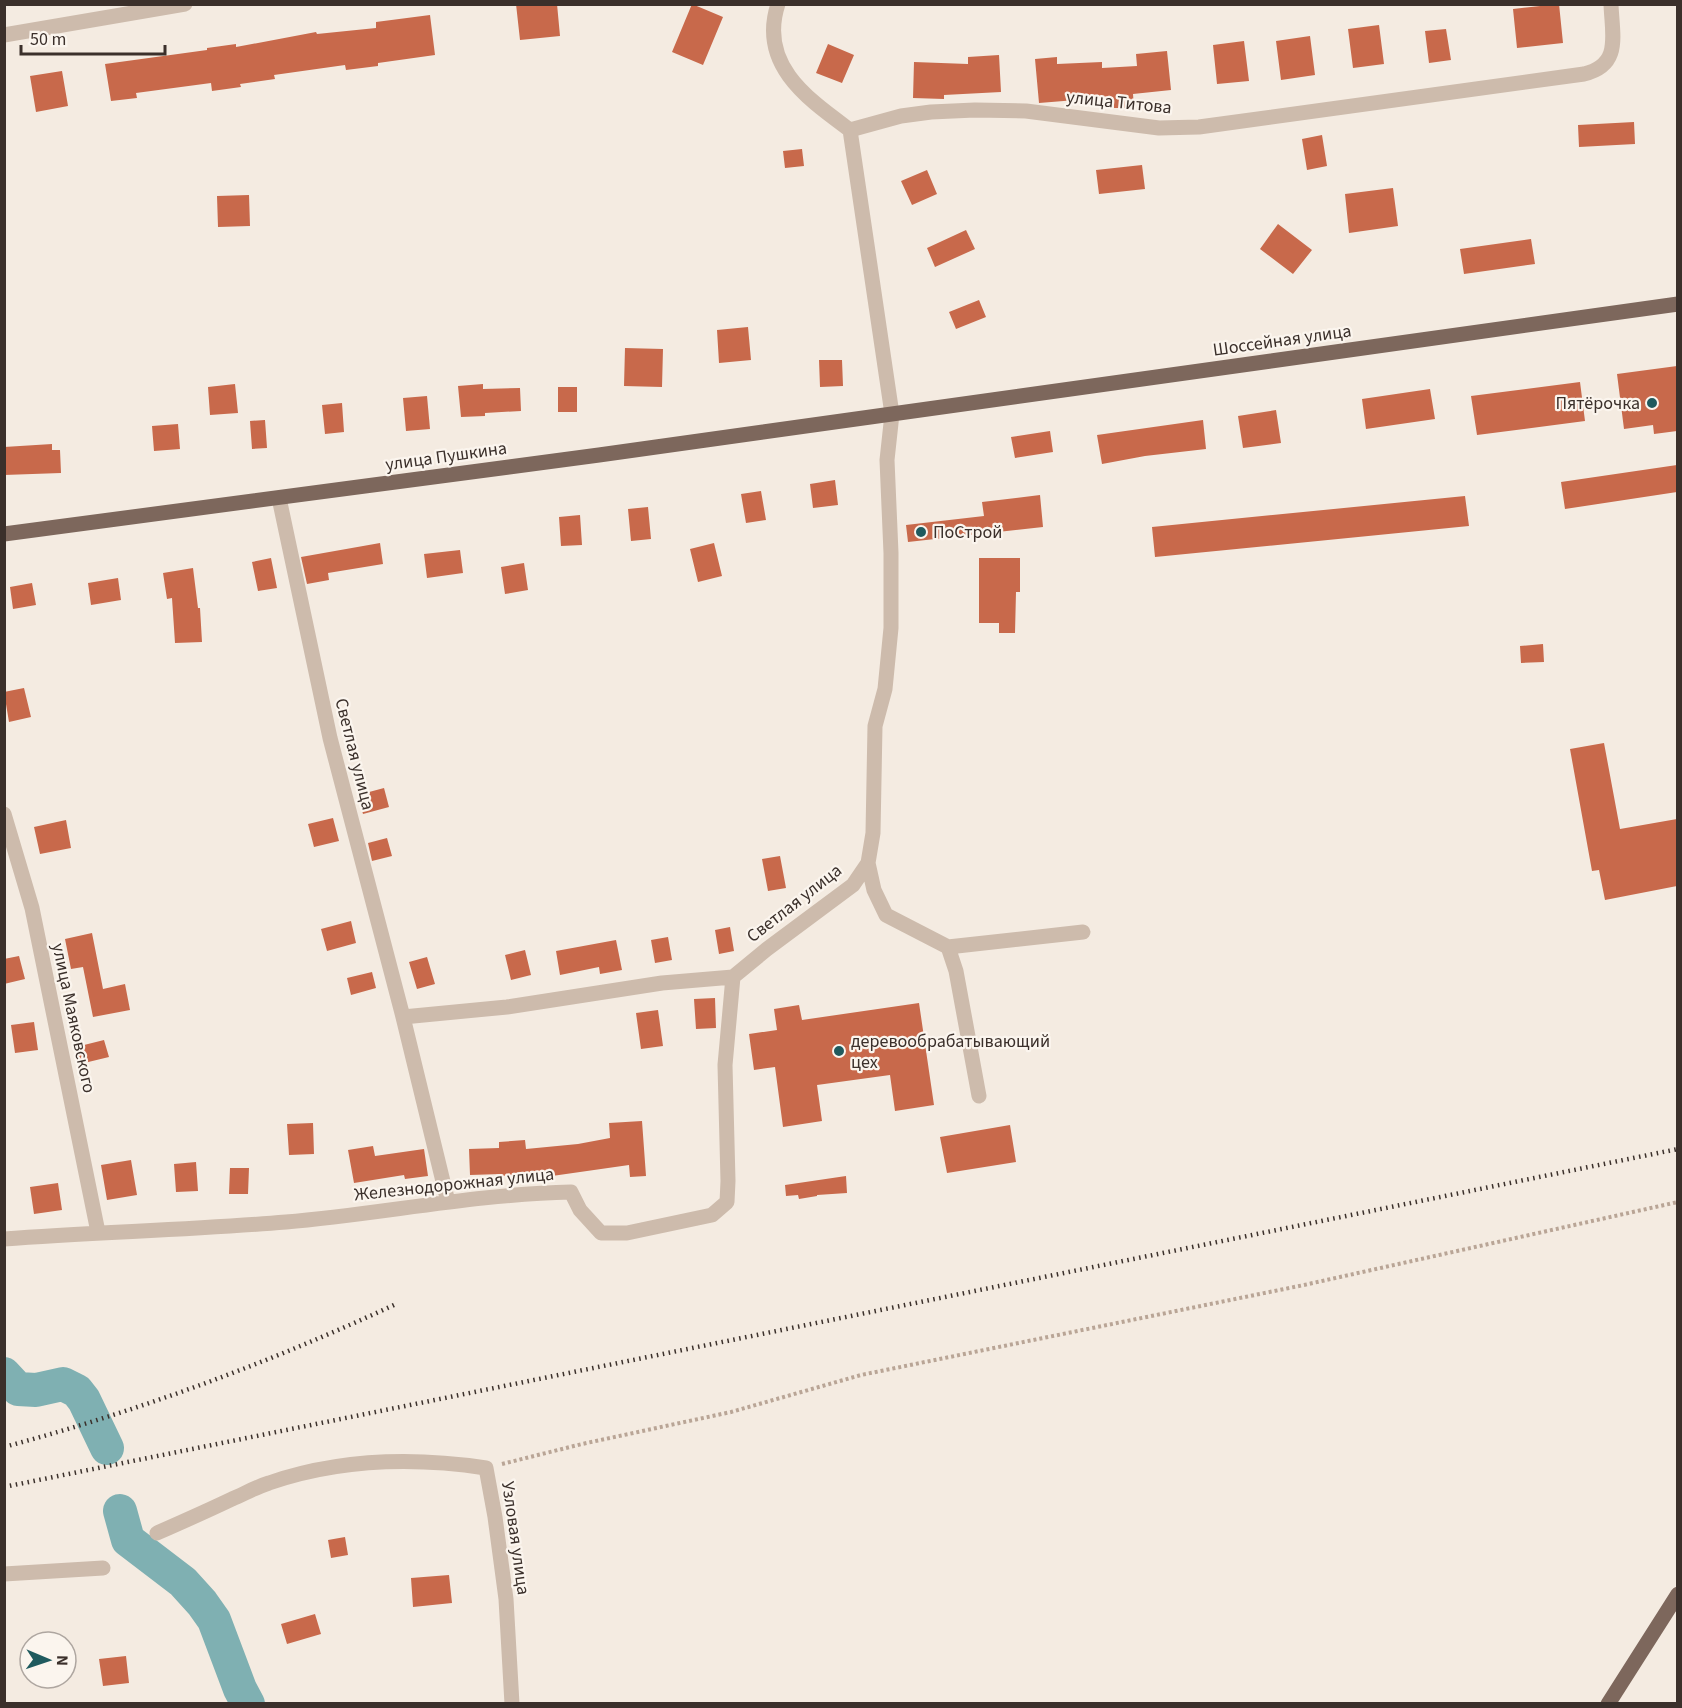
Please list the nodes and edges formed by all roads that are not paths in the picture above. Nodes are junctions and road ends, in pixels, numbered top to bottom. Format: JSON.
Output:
{"nodes":[{"id":1,"x":185,"y":4,"type":"edge"},
{"id":2,"x":778,"y":4,"type":"edge"},
{"id":3,"x":1611,"y":4,"type":"edge"},
{"id":4,"x":4,"y":35,"type":"edge"},
{"id":5,"x":850,"y":130,"type":"junction"},
{"id":6,"x":1677,"y":304,"type":"edge"},
{"id":7,"x":892,"y":414,"type":"junction"},
{"id":8,"x":279,"y":498,"type":"junction"},
{"id":9,"x":4,"y":534,"type":"edge"},
{"id":10,"x":4,"y":814,"type":"edge"},
{"id":11,"x":868,"y":863,"type":"junction"},
{"id":12,"x":1083,"y":932,"type":"dead end"},
{"id":13,"x":948,"y":947,"type":"junction"},
{"id":14,"x":733,"y":977,"type":"junction"},
{"id":15,"x":403,"y":1017,"type":"junction"},
{"id":16,"x":979,"y":1096,"type":"dead end"},
{"id":17,"x":448,"y":1202,"type":"junction"},
{"id":18,"x":98,"y":1232,"type":"junction"},
{"id":19,"x":4,"y":1239,"type":"edge"},
{"id":20,"x":157,"y":1533,"type":"dead end"},
{"id":21,"x":103,"y":1568,"type":"dead end"},
{"id":22,"x":4,"y":1574,"type":"edge"},
{"id":23,"x":1677,"y":1594,"type":"edge"},
{"id":24,"x":512,"y":1704,"type":"edge"},
{"id":25,"x":1608,"y":1704,"type":"edge"}],
"edges":[{"from":1,"to":4,"type":"street"},
{"from":2,"to":5,"type":"street"},
{"from":3,"to":5,"type":"street","name":"улица Титова"},
{"from":5,"to":7,"type":"street"},
{"from":6,"to":7,"type":"main road","name":"Шоссейная улица"},
{"from":7,"to":8,"type":"main road","name":"улица Пушкина"},
{"from":7,"to":11,"type":"street","name":"Светлая улица"},
{"from":8,"to":9,"type":"main road","name":"улица Пушкина"},
{"from":8,"to":15,"type":"street","name":"Светлая улица"},
{"from":10,"to":18,"type":"street","name":"улица Маяковского"},
{"from":11,"to":13,"type":"street"},
{"from":11,"to":14,"type":"street","name":"Светлая улица"},
{"from":12,"to":13,"type":"street"},
{"from":13,"to":16,"type":"street"},
{"from":14,"to":15,"type":"street"},
{"from":14,"to":17,"type":"street","name":"Железнодорожная улица"},
{"from":15,"to":17,"type":"street","name":"Светлая улица"},
{"from":17,"to":18,"type":"street","name":"Железнодорожная улица"},
{"from":18,"to":19,"type":"street","name":"Железнодорожная улица"},
{"from":20,"to":24,"type":"street","name":"Узловая улица"},
{"from":21,"to":22,"type":"street"},
{"from":23,"to":25,"type":"main road"}]}
